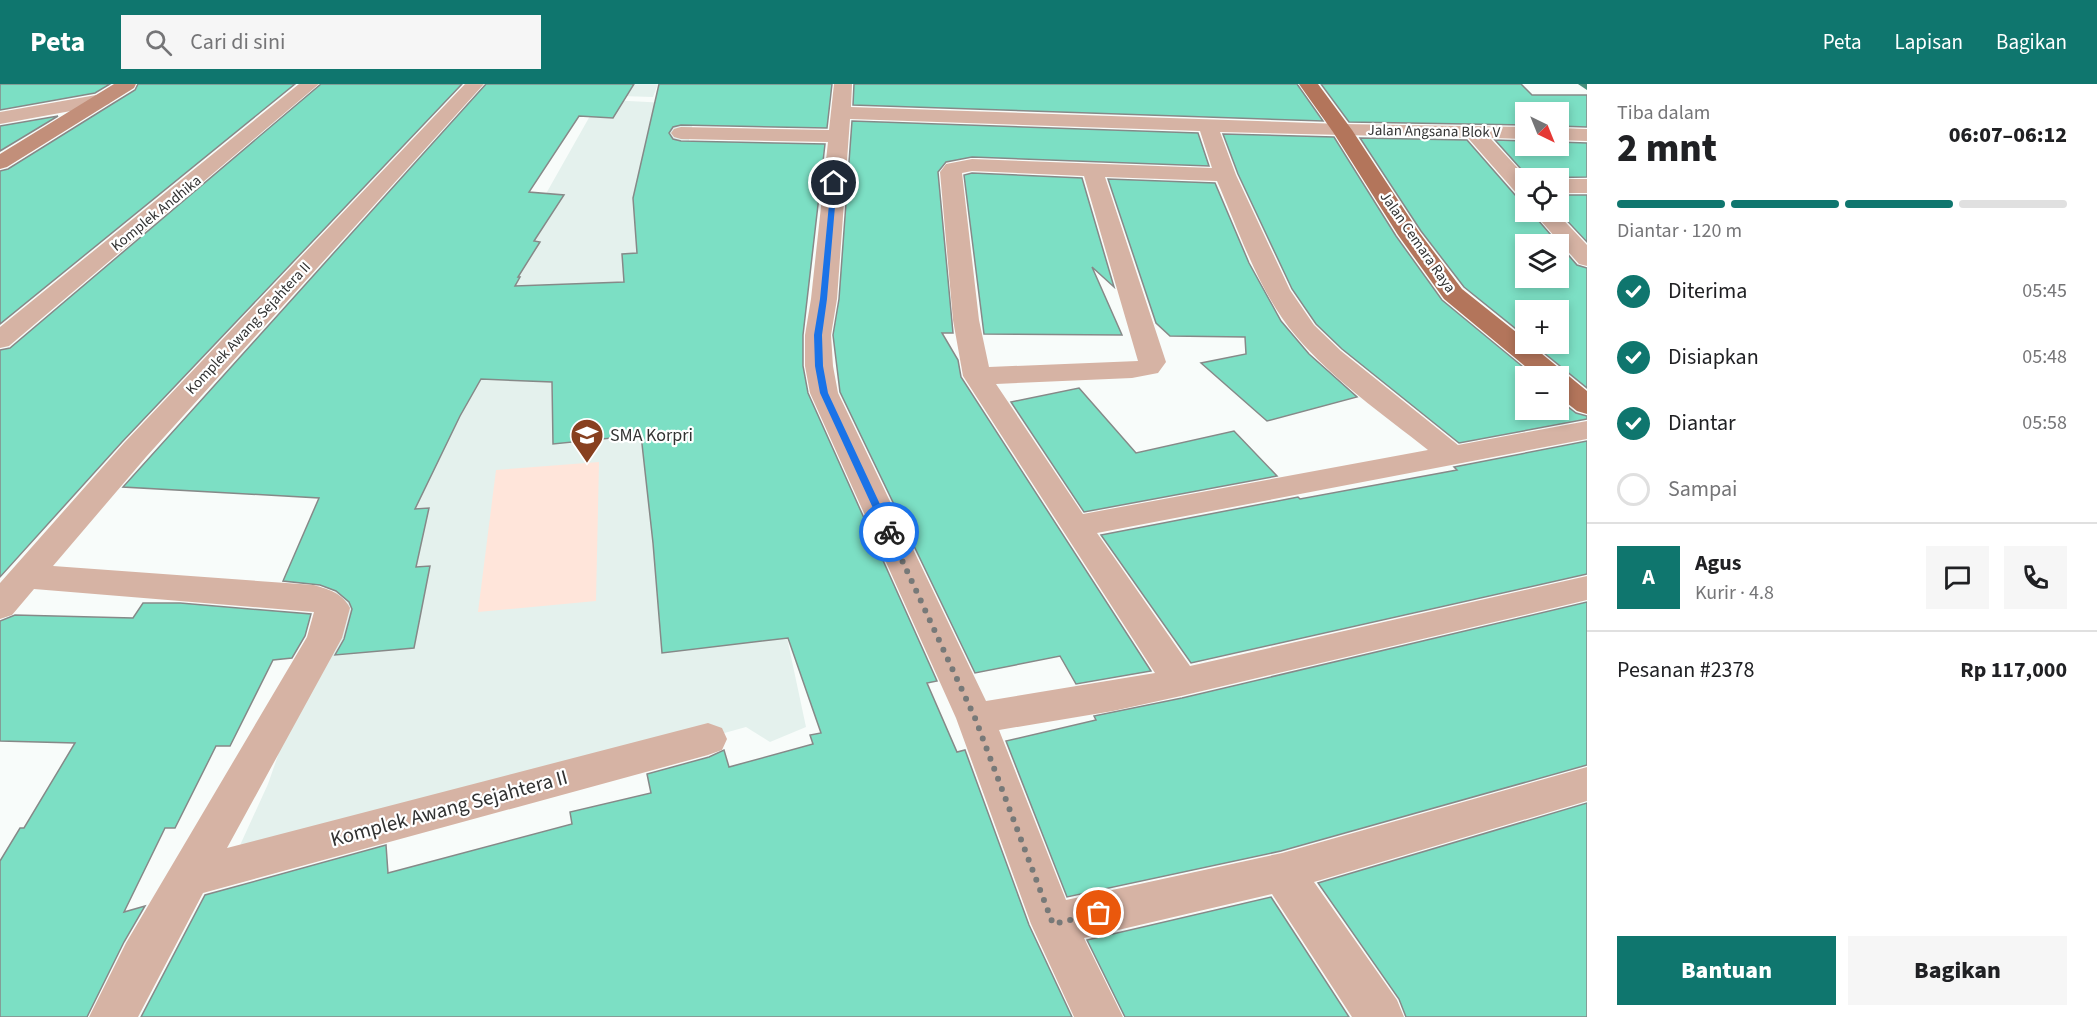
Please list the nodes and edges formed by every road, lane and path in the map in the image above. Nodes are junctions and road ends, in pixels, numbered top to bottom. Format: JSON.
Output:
{"nodes":[{"id":1,"x":127,"y":84,"type":"edge"},
{"id":2,"x":310,"y":84,"type":"edge"},
{"id":3,"x":475,"y":84,"type":"edge"},
{"id":4,"x":843,"y":84,"type":"edge"},
{"id":5,"x":1308,"y":84,"type":"edge"},
{"id":6,"x":102,"y":100,"type":"junction"},
{"id":7,"x":0,"y":118,"type":"edge"},
{"id":8,"x":840,"y":124,"type":"junction"},
{"id":9,"x":1208,"y":125,"type":"junction"},
{"id":10,"x":1342,"y":130,"type":"junction"},
{"id":11,"x":1473,"y":132,"type":"junction"},
{"id":12,"x":681,"y":133,"type":"dead end"},
{"id":13,"x":1515,"y":133,"type":"edge"},
{"id":14,"x":1569,"y":134,"type":"edge"},
{"id":15,"x":1587,"y":135,"type":"edge"},
{"id":16,"x":0,"y":163,"type":"edge"},
{"id":17,"x":1092,"y":168,"type":"junction"},
{"id":18,"x":1225,"y":175,"type":"junction"},
{"id":19,"x":1515,"y":177,"type":"edge"},
{"id":20,"x":1569,"y":186,"type":"edge"},
{"id":21,"x":1587,"y":186,"type":"edge"},
{"id":22,"x":1553,"y":222,"type":"edge"},
{"id":23,"x":1587,"y":259,"type":"edge"},
{"id":24,"x":0,"y":340,"type":"edge"},
{"id":25,"x":1541,"y":366,"type":"edge"},
{"id":26,"x":977,"y":376,"type":"junction"},
{"id":27,"x":1569,"y":390,"type":"edge"},
{"id":28,"x":1587,"y":405,"type":"edge"},
{"id":29,"x":1587,"y":430,"type":"edge"},
{"id":30,"x":1452,"y":455,"type":"junction"},
{"id":31,"x":1075,"y":526,"type":"junction"},
{"id":32,"x":26,"y":576,"type":"junction"},
{"id":33,"x":1587,"y":588,"type":"edge"},
{"id":34,"x":0,"y":606,"type":"edge"},
{"id":35,"x":1181,"y":682,"type":"junction"},
{"id":36,"x":975,"y":718,"type":"junction"},
{"id":37,"x":708,"y":740,"type":"dead end"},
{"id":38,"x":1587,"y":784,"type":"edge"},
{"id":39,"x":1282,"y":872,"type":"junction"},
{"id":40,"x":190,"y":877,"type":"junction"},
{"id":41,"x":1053,"y":924,"type":"junction"},
{"id":42,"x":113,"y":1017,"type":"edge"},
{"id":43,"x":1099,"y":1017,"type":"edge"},
{"id":44,"x":1380,"y":1017,"type":"edge"}],
"edges":[{"from":1,"to":6,"type":"street"},
{"from":2,"to":24,"type":"street","name":"Komplek Andhika"},
{"from":3,"to":32,"type":"street","name":"Komplek Awang Sejahtera II"},
{"from":4,"to":8,"type":"street"},
{"from":5,"to":10,"type":"main road","name":"Jalan Cemara Raya"},
{"from":6,"to":7,"type":"street"},
{"from":6,"to":16,"type":"street"},
{"from":8,"to":9,"type":"street","name":"Jalan Angsana Blok V"},
{"from":8,"to":12,"type":"street","name":"Jalan Angsana Blok V"},
{"from":8,"to":36,"type":"street"},
{"from":9,"to":10,"type":"street","name":"Jalan Angsana Blok V"},
{"from":9,"to":18,"type":"street"},
{"from":10,"to":11,"type":"street","name":"Jalan Angsana Blok V"},
{"from":10,"to":25,"type":"main road","name":"Jalan Cemara Raya"},
{"from":11,"to":13,"type":"street","name":"Jalan Angsana Blok V"},
{"from":11,"to":19,"type":"street"},
{"from":14,"to":15,"type":"street"},
{"from":17,"to":18,"type":"street"},
{"from":17,"to":26,"type":"street"},
{"from":17,"to":26,"type":"street"},
{"from":18,"to":30,"type":"street"},
{"from":20,"to":21,"type":"street"},
{"from":22,"to":23,"type":"street"},
{"from":26,"to":31,"type":"street"},
{"from":27,"to":28,"type":"main road"},
{"from":29,"to":30,"type":"street"},
{"from":30,"to":31,"type":"street"},
{"from":31,"to":35,"type":"street"},
{"from":32,"to":34,"type":"street","name":"Komplek Awang Sejahtera II"},
{"from":32,"to":40,"type":"street"},
{"from":33,"to":35,"type":"street"},
{"from":35,"to":36,"type":"street"},
{"from":36,"to":41,"type":"street"},
{"from":37,"to":40,"type":"street","name":"Komplek Awang Sejahtera II"},
{"from":38,"to":39,"type":"street"},
{"from":39,"to":41,"type":"street"},
{"from":39,"to":44,"type":"street"},
{"from":40,"to":42,"type":"street"},
{"from":41,"to":43,"type":"street"}]}
